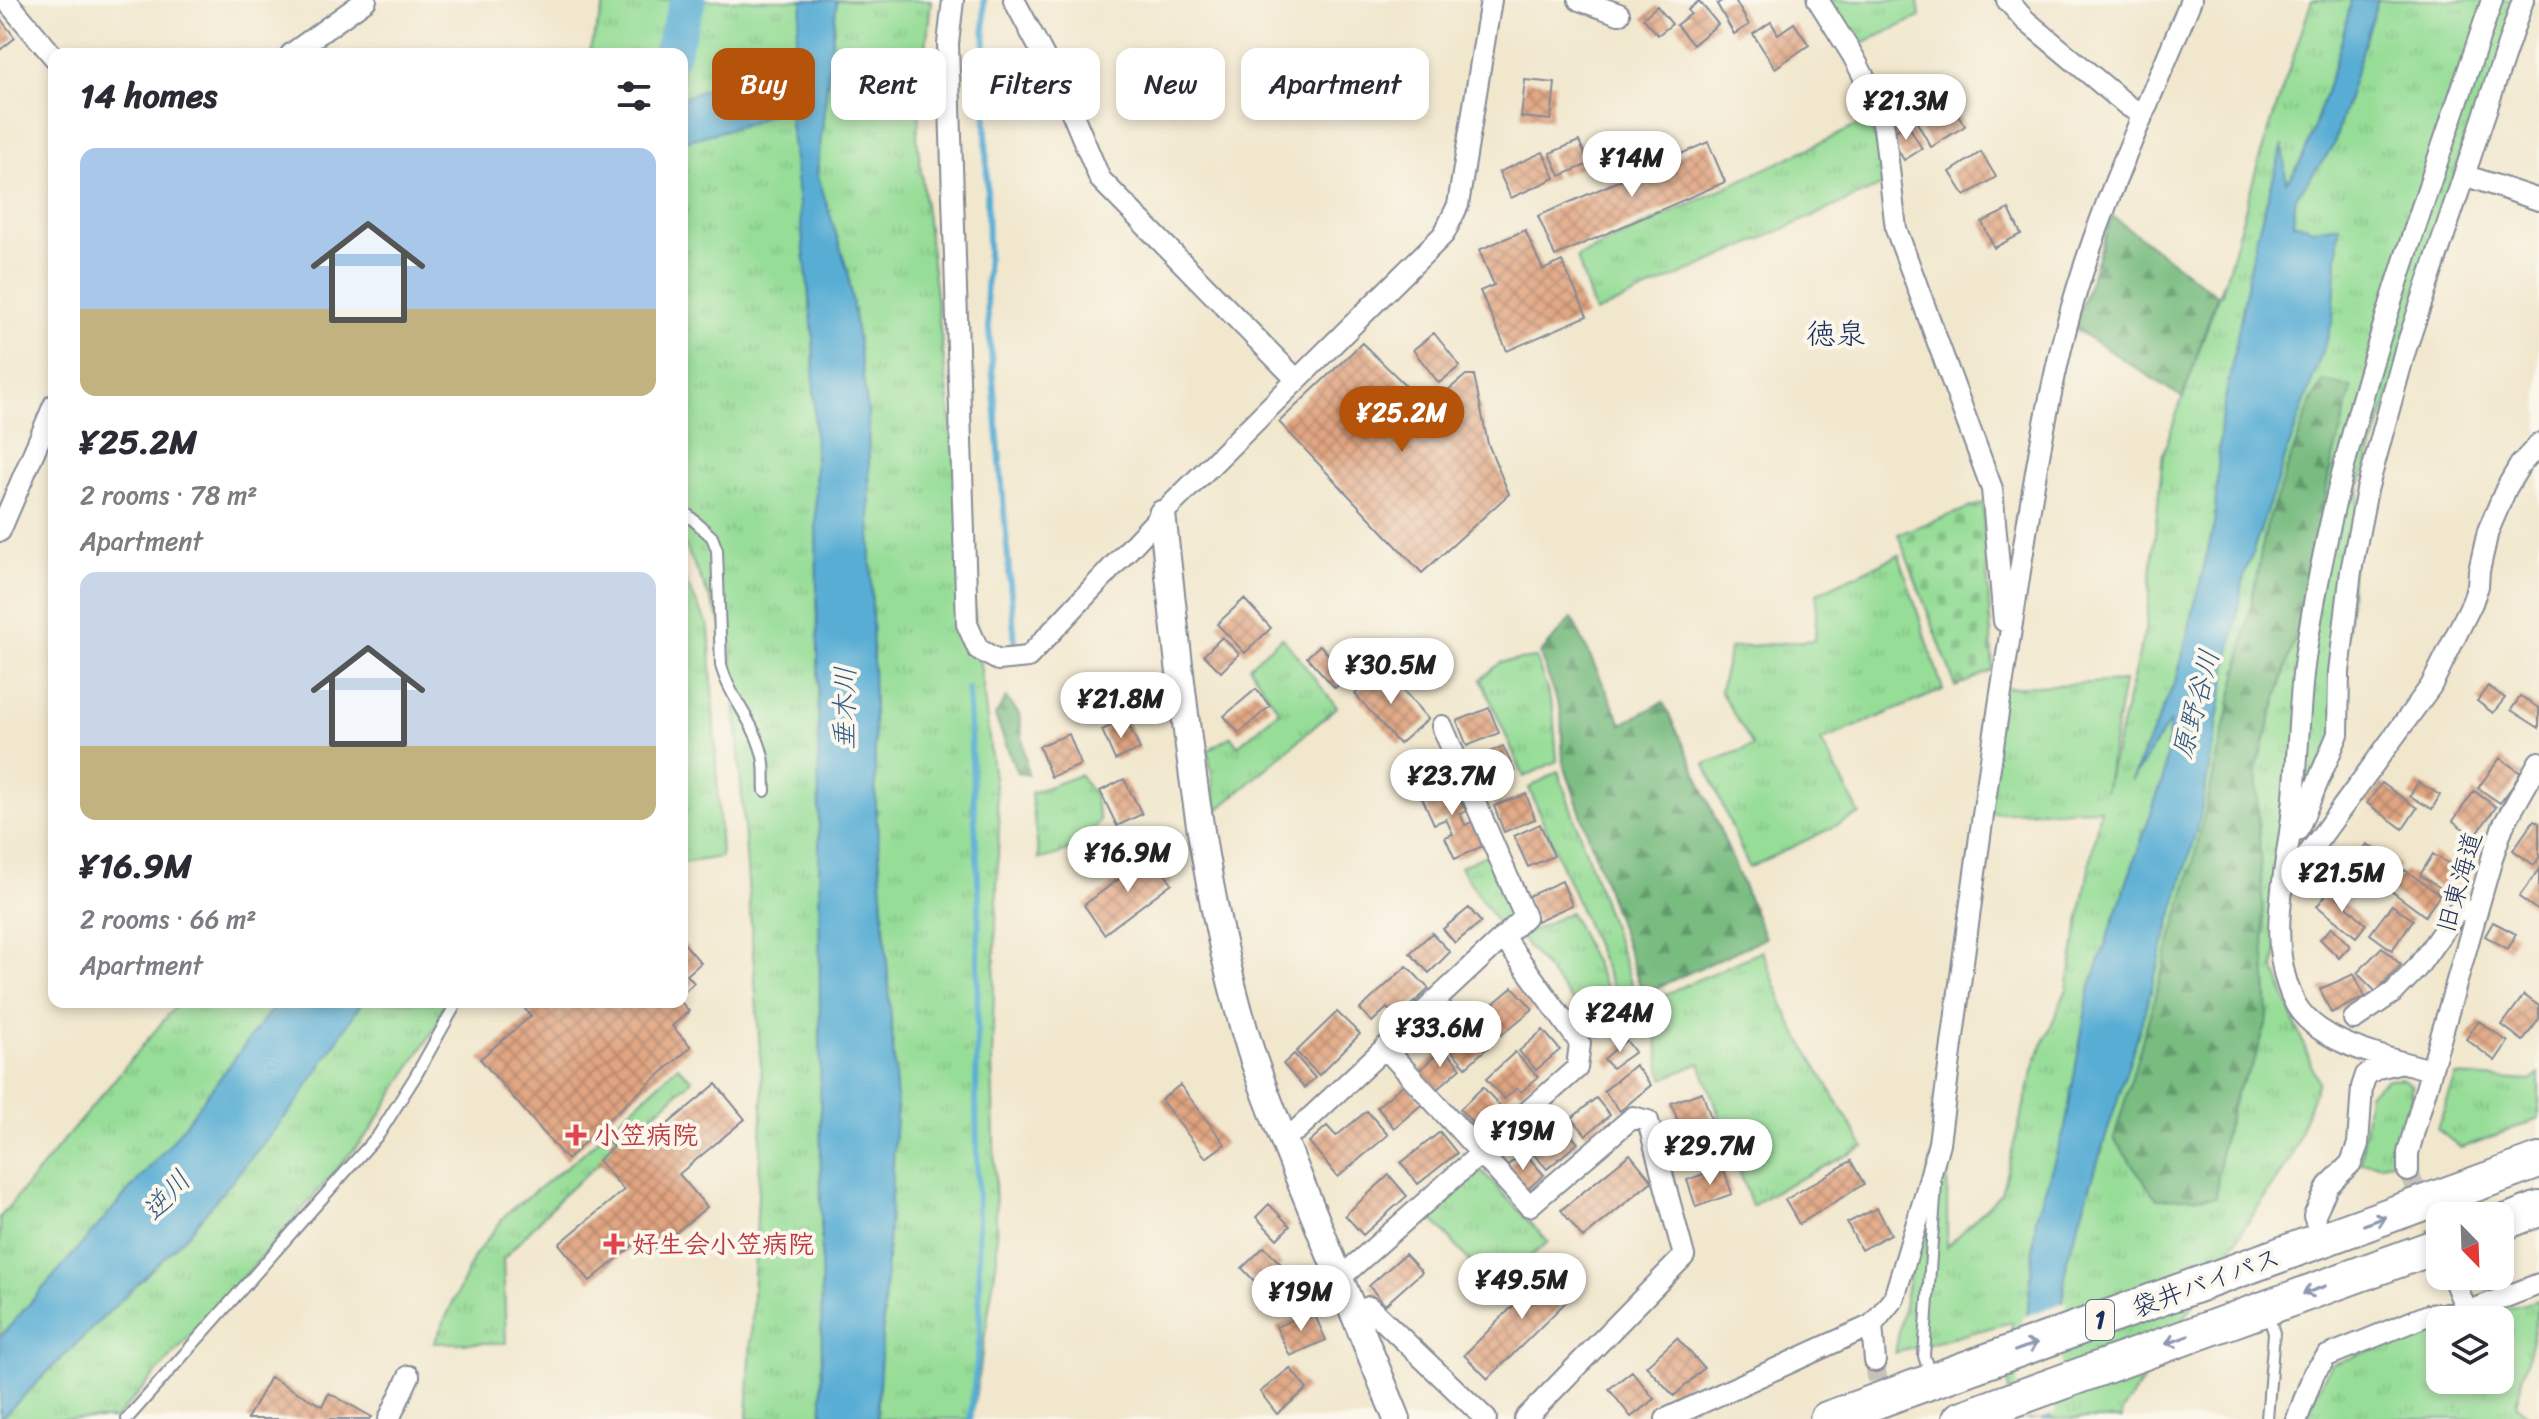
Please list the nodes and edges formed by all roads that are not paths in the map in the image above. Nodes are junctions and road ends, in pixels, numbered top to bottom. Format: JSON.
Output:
{"nodes":[{"id":1,"x":6,"y":0,"type":"edge"},
{"id":2,"x":366,"y":0,"type":"edge"},
{"id":3,"x":953,"y":0,"type":"edge"},
{"id":4,"x":1014,"y":0,"type":"edge"},
{"id":5,"x":1491,"y":0,"type":"edge"},
{"id":6,"x":1579,"y":0,"type":"edge"},
{"id":7,"x":1818,"y":0,"type":"edge"},
{"id":8,"x":2007,"y":0,"type":"edge"},
{"id":9,"x":2191,"y":0,"type":"edge"},
{"id":10,"x":2492,"y":0,"type":"edge"},
{"id":11,"x":2523,"y":0,"type":"edge"},
{"id":12,"x":1619,"y":14,"type":"dead end"},
{"id":13,"x":299,"y":48,"type":"edge"},
{"id":14,"x":48,"y":50,"type":"edge"},
{"id":15,"x":2142,"y":114,"type":"junction"},
{"id":16,"x":2464,"y":175,"type":"junction"},
{"id":17,"x":2539,"y":200,"type":"edge"},
{"id":18,"x":1297,"y":380,"type":"junction"},
{"id":19,"x":48,"y":419,"type":"edge"},
{"id":20,"x":2539,"y":444,"type":"edge"},
{"id":21,"x":1162,"y":514,"type":"junction"},
{"id":22,"x":688,"y":515,"type":"edge"},
{"id":23,"x":0,"y":531,"type":"edge"},
{"id":24,"x":2007,"y":654,"type":"junction"},
{"id":25,"x":1442,"y":726,"type":"dead end"},
{"id":26,"x":2539,"y":762,"type":"edge"},
{"id":27,"x":765,"y":791,"type":"dead end"},
{"id":28,"x":2286,"y":857,"type":"junction"},
{"id":29,"x":2282,"y":891,"type":"junction"},
{"id":30,"x":2477,"y":911,"type":"junction"},
{"id":31,"x":1503,"y":937,"type":"junction"},
{"id":32,"x":454,"y":1008,"type":"edge"},
{"id":33,"x":2354,"y":1019,"type":"dead end"},
{"id":34,"x":1386,"y":1049,"type":"junction"},
{"id":35,"x":2402,"y":1062,"type":"junction"},
{"id":36,"x":2431,"y":1070,"type":"junction"},
{"id":37,"x":1282,"y":1137,"type":"junction"},
{"id":38,"x":1939,"y":1143,"type":"junction"},
{"id":39,"x":1480,"y":1154,"type":"junction"},
{"id":40,"x":2539,"y":1161,"type":"edge"},
{"id":41,"x":2408,"y":1171,"type":"tunnel mouth"},
{"id":42,"x":2539,"y":1209,"type":"edge"},
{"id":43,"x":2514,"y":1219,"type":"edge"},
{"id":44,"x":2322,"y":1240,"type":"junction"},
{"id":45,"x":2426,"y":1250,"type":"edge"},
{"id":46,"x":1339,"y":1279,"type":"junction"},
{"id":47,"x":2539,"y":1284,"type":"edge"},
{"id":48,"x":2482,"y":1306,"type":"edge"},
{"id":49,"x":2258,"y":1311,"type":"junction"},
{"id":50,"x":1354,"y":1313,"type":"junction"},
{"id":51,"x":2426,"y":1316,"type":"edge"},
{"id":52,"x":1872,"y":1325,"type":"junction"},
{"id":53,"x":1875,"y":1361,"type":"tunnel mouth"},
{"id":54,"x":409,"y":1376,"type":"dead end"},
{"id":55,"x":1942,"y":1378,"type":"junction"},
{"id":56,"x":127,"y":1419,"type":"edge"},
{"id":57,"x":389,"y":1419,"type":"edge"},
{"id":58,"x":1397,"y":1419,"type":"edge"},
{"id":59,"x":1486,"y":1419,"type":"edge"},
{"id":60,"x":1525,"y":1419,"type":"edge"},
{"id":61,"x":1666,"y":1419,"type":"edge"},
{"id":62,"x":1827,"y":1419,"type":"edge"},
{"id":63,"x":1960,"y":1419,"type":"edge"},
{"id":64,"x":2267,"y":1419,"type":"edge"},
{"id":65,"x":2297,"y":1419,"type":"edge"}],
"edges":[{"from":1,"to":14,"type":"street"},
{"from":2,"to":13,"type":"street"},
{"from":3,"to":21,"type":"street"},
{"from":4,"to":18,"type":"street"},
{"from":5,"to":18,"type":"street"},
{"from":6,"to":12,"type":"street"},
{"from":7,"to":24,"type":"street"},
{"from":8,"to":15,"type":"street"},
{"from":9,"to":15,"type":"street"},
{"from":10,"to":28,"type":"street"},
{"from":11,"to":16,"type":"street"},
{"from":15,"to":24,"type":"street"},
{"from":16,"to":17,"type":"street"},
{"from":16,"to":28,"type":"street"},
{"from":18,"to":21,"type":"street"},
{"from":19,"to":23,"type":"street"},
{"from":20,"to":29,"type":"street"},
{"from":21,"to":37,"type":"street"},
{"from":22,"to":27,"type":"lane"},
{"from":24,"to":38,"type":"street"},
{"from":25,"to":31,"type":"street"},
{"from":26,"to":30,"type":"street","name":"旧東海道"},
{"from":28,"to":29,"type":"street"},
{"from":29,"to":35,"type":"street"},
{"from":30,"to":33,"type":"street"},
{"from":30,"to":36,"type":"street","name":"旧東海道"},
{"from":31,"to":34,"type":"street"},
{"from":31,"to":39,"type":"street"},
{"from":32,"to":56,"type":"lane"},
{"from":34,"to":37,"type":"street"},
{"from":34,"to":39,"type":"street"},
{"from":35,"to":36,"type":"street"},
{"from":35,"to":44,"type":"street"},
{"from":36,"to":41,"type":"street","name":"旧東海道"},
{"from":37,"to":46,"type":"street"},
{"from":38,"to":52,"type":"street"},
{"from":38,"to":55,"type":"lane"},
{"from":39,"to":46,"type":"street"},
{"from":39,"to":60,"type":"street"},
{"from":44,"to":40,"type":"highway","name":"袋井バイパス","number":"1","one_way":true},
{"from":42,"to":43,"type":"highway"},
{"from":55,"to":44,"type":"highway","name":"袋井バイパス","number":"1","one_way":true},
{"from":45,"to":49,"type":"highway","name":"袋井バイパス","number":"1","one_way":true},
{"from":46,"to":50,"type":"street"},
{"from":47,"to":48,"type":"street"},
{"from":49,"to":63,"type":"highway","name":"袋井バイパス","number":"1","one_way":true},
{"from":49,"to":64,"type":"lane"},
{"from":50,"to":58,"type":"street"},
{"from":50,"to":59,"type":"street"},
{"from":51,"to":65,"type":"street"},
{"from":52,"to":53,"type":"street"},
{"from":52,"to":61,"type":"street"},
{"from":54,"to":57,"type":"street"},
{"from":55,"to":62,"type":"highway","name":"袋井バイパス","number":"1"}]}
